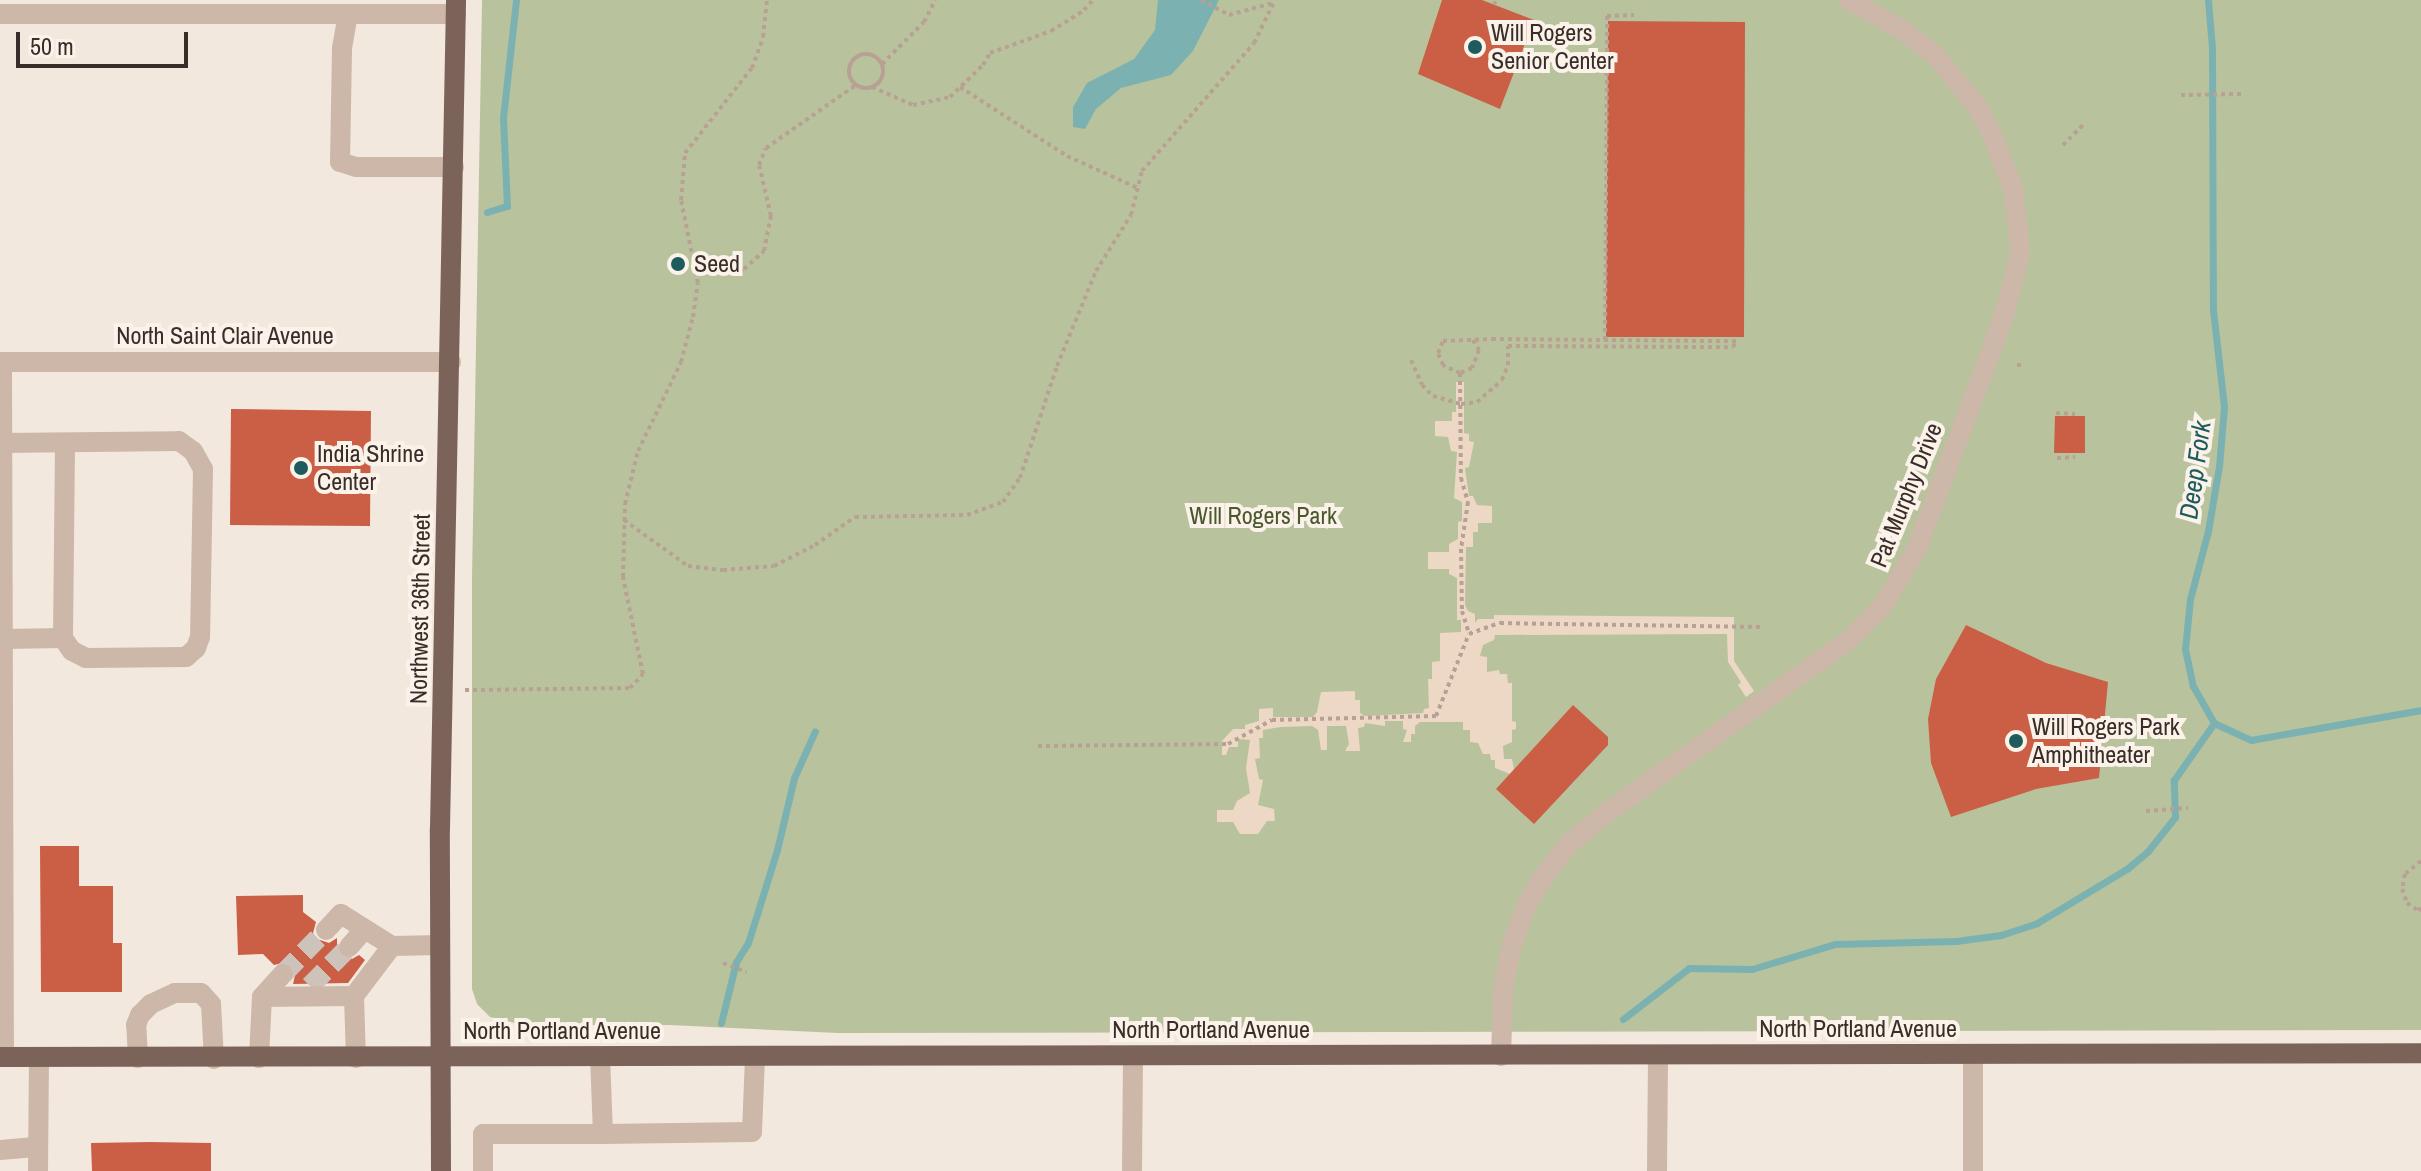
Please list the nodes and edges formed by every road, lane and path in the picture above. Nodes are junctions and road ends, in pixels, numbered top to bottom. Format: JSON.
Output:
{"nodes":[{"id":1,"x":767,"y":0,"type":"edge"},
{"id":2,"x":935,"y":0,"type":"edge"},
{"id":3,"x":1093,"y":0,"type":"edge"},
{"id":4,"x":1201,"y":0,"type":"edge"},
{"id":5,"x":1849,"y":0,"type":"edge"},
{"id":6,"x":1274,"y":2,"type":"edge"},
{"id":7,"x":456,"y":7,"type":"edge"},
{"id":8,"x":0,"y":14,"type":"edge"},
{"id":9,"x":348,"y":14,"type":"junction"},
{"id":10,"x":1634,"y":15,"type":"dead end"},
{"id":11,"x":882,"y":64,"type":"junction"},
{"id":12,"x":856,"y":85,"type":"junction"},
{"id":13,"x":872,"y":87,"type":"junction"},
{"id":14,"x":960,"y":87,"type":"junction"},
{"id":15,"x":2244,"y":94,"type":"dead end"},
{"id":16,"x":2181,"y":95,"type":"dead end"},
{"id":17,"x":2083,"y":125,"type":"dead end"},
{"id":18,"x":2063,"y":145,"type":"dead end"},
{"id":19,"x":454,"y":167,"type":"junction"},
{"id":20,"x":1138,"y":188,"type":"junction"},
{"id":21,"x":693,"y":263,"type":"junction"},
{"id":22,"x":1473,"y":340,"type":"junction"},
{"id":23,"x":1605,"y":340,"type":"junction"},
{"id":24,"x":1411,"y":360,"type":"dead end"},
{"id":25,"x":1,"y":362,"type":"edge"},
{"id":26,"x":451,"y":362,"type":"junction"},
{"id":27,"x":1460,"y":373,"type":"junction"},
{"id":28,"x":1461,"y":404,"type":"junction"},
{"id":29,"x":2056,"y":413,"type":"dead end"},
{"id":30,"x":2075,"y":414,"type":"dead end"},
{"id":31,"x":1,"y":443,"type":"edge"},
{"id":32,"x":65,"y":443,"type":"junction"},
{"id":33,"x":2075,"y":457,"type":"dead end"},
{"id":34,"x":2057,"y":458,"type":"dead end"},
{"id":35,"x":624,"y":520,"type":"junction"},
{"id":36,"x":2,"y":595,"type":"edge"},
{"id":37,"x":1762,"y":627,"type":"dead end"},
{"id":38,"x":1469,"y":634,"type":"junction"},
{"id":39,"x":63,"y":638,"type":"junction"},
{"id":40,"x":3,"y":639,"type":"junction"},
{"id":41,"x":2,"y":670,"type":"edge"},
{"id":42,"x":444,"y":691,"type":"junction"},
{"id":43,"x":1,"y":744,"type":"edge"},
{"id":44,"x":1038,"y":746,"type":"dead end"},
{"id":45,"x":2188,"y":808,"type":"dead end"},
{"id":46,"x":2146,"y":811,"type":"dead end"},
{"id":47,"x":2,"y":844,"type":"edge"},
{"id":48,"x":2421,"y":861,"type":"edge"},
{"id":49,"x":2421,"y":907,"type":"edge"},
{"id":50,"x":326,"y":930,"type":"tunnel mouth"},
{"id":51,"x":364,"y":930,"type":"junction"},
{"id":52,"x":440,"y":945,"type":"junction"},
{"id":53,"x":392,"y":946,"type":"junction"},
{"id":54,"x":349,"y":947,"type":"tunnel mouth"},
{"id":55,"x":723,"y":963,"type":"dead end"},
{"id":56,"x":746,"y":972,"type":"dead end"},
{"id":57,"x":283,"y":974,"type":"tunnel mouth"},
{"id":58,"x":354,"y":996,"type":"junction"},
{"id":59,"x":262,"y":997,"type":"junction"},
{"id":60,"x":2421,"y":1053,"type":"edge"},
{"id":61,"x":1658,"y":1055,"type":"junction"},
{"id":62,"x":1973,"y":1055,"type":"junction"},
{"id":63,"x":1133,"y":1056,"type":"junction"},
{"id":64,"x":1501,"y":1056,"type":"junction"},
{"id":65,"x":2,"y":1057,"type":"edge"},
{"id":66,"x":39,"y":1057,"type":"junction"},
{"id":67,"x":440,"y":1057,"type":"junction"},
{"id":68,"x":600,"y":1057,"type":"junction"},
{"id":69,"x":755,"y":1057,"type":"junction"},
{"id":70,"x":138,"y":1058,"type":"junction"},
{"id":71,"x":259,"y":1058,"type":"junction"},
{"id":72,"x":356,"y":1058,"type":"junction"},
{"id":73,"x":214,"y":1059,"type":"junction"},
{"id":74,"x":603,"y":1134,"type":"junction"},
{"id":75,"x":38,"y":1147,"type":"junction"},
{"id":76,"x":0,"y":1150,"type":"edge"},
{"id":77,"x":38,"y":1171,"type":"edge"},
{"id":78,"x":441,"y":1171,"type":"edge"},
{"id":79,"x":483,"y":1171,"type":"edge"},
{"id":80,"x":1132,"y":1171,"type":"edge"},
{"id":81,"x":1657,"y":1171,"type":"edge"},
{"id":82,"x":1973,"y":1171,"type":"edge"}],
"edges":[{"from":1,"to":21,"type":"path"},
{"from":2,"to":11,"type":"path"},
{"from":3,"to":14,"type":"path"},
{"from":4,"to":6,"type":"path"},
{"from":5,"to":64,"type":"street","name":"Pat Murphy Drive"},
{"from":6,"to":20,"type":"path"},
{"from":7,"to":9,"type":"street"},
{"from":7,"to":19,"type":"main road","name":"Northwest 36th Street"},
{"from":8,"to":9,"type":"street"},
{"from":9,"to":19,"type":"street"},
{"from":10,"to":23,"type":"path"},
{"from":11,"to":12,"type":"path"},
{"from":11,"to":13,"type":"path"},
{"from":12,"to":13,"type":"path"},
{"from":12,"to":21,"type":"path"},
{"from":13,"to":14,"type":"path"},
{"from":14,"to":20,"type":"path"},
{"from":15,"to":16,"type":"path"},
{"from":17,"to":18,"type":"path"},
{"from":19,"to":26,"type":"main road","name":"Northwest 36th Street"},
{"from":20,"to":35,"type":"path"},
{"from":21,"to":35,"type":"path"},
{"from":22,"to":23,"type":"path"},
{"from":22,"to":27,"type":"path"},
{"from":22,"to":27,"type":"path"},
{"from":23,"to":28,"type":"path"},
{"from":24,"to":28,"type":"path"},
{"from":25,"to":26,"type":"street","name":"North Saint Clair Avenue"},
{"from":25,"to":31,"type":"street"},
{"from":26,"to":42,"type":"main road","name":"Northwest 36th Street"},
{"from":27,"to":28,"type":"path"},
{"from":28,"to":38,"type":"path"},
{"from":29,"to":30,"type":"path"},
{"from":31,"to":32,"type":"street"},
{"from":31,"to":36,"type":"street"},
{"from":32,"to":39,"type":"street"},
{"from":32,"to":39,"type":"street"},
{"from":33,"to":34,"type":"path"},
{"from":35,"to":42,"type":"path"},
{"from":36,"to":40,"type":"street"},
{"from":37,"to":38,"type":"path"},
{"from":38,"to":44,"type":"path"},
{"from":39,"to":40,"type":"street"},
{"from":40,"to":41,"type":"street"},
{"from":41,"to":43,"type":"street"},
{"from":42,"to":52,"type":"main road","name":"Northwest 36th Street"},
{"from":43,"to":47,"type":"street"},
{"from":45,"to":46,"type":"path"},
{"from":47,"to":65,"type":"street"},
{"from":48,"to":49,"type":"path"},
{"from":50,"to":51,"type":"street"},
{"from":51,"to":53,"type":"street"},
{"from":51,"to":54,"type":"street"},
{"from":52,"to":53,"type":"street"},
{"from":52,"to":67,"type":"main road","name":"Northwest 36th Street"},
{"from":53,"to":58,"type":"street"},
{"from":55,"to":56,"type":"path"},
{"from":57,"to":59,"type":"street"},
{"from":58,"to":59,"type":"street"},
{"from":58,"to":72,"type":"street"},
{"from":59,"to":71,"type":"street"},
{"from":60,"to":62,"type":"main road","name":"North Portland Avenue"},
{"from":61,"to":62,"type":"main road","name":"North Portland Avenue"},
{"from":61,"to":64,"type":"main road","name":"North Portland Avenue"},
{"from":61,"to":81,"type":"street"},
{"from":62,"to":82,"type":"street"},
{"from":63,"to":64,"type":"main road","name":"North Portland Avenue"},
{"from":63,"to":69,"type":"main road","name":"North Portland Avenue"},
{"from":63,"to":80,"type":"street"},
{"from":65,"to":66,"type":"main road","name":"North Portland Avenue"},
{"from":66,"to":70,"type":"main road","name":"North Portland Avenue"},
{"from":66,"to":75,"type":"street"},
{"from":67,"to":68,"type":"main road","name":"North Portland Avenue"},
{"from":67,"to":72,"type":"main road","name":"North Portland Avenue"},
{"from":67,"to":78,"type":"main road","name":"Northwest 36th Street"},
{"from":68,"to":69,"type":"main road","name":"North Portland Avenue"},
{"from":68,"to":74,"type":"street"},
{"from":69,"to":74,"type":"street"},
{"from":70,"to":73,"type":"main road","name":"North Portland Avenue"},
{"from":70,"to":73,"type":"street"},
{"from":71,"to":72,"type":"main road","name":"North Portland Avenue"},
{"from":71,"to":73,"type":"main road","name":"North Portland Avenue"},
{"from":74,"to":79,"type":"street"},
{"from":75,"to":76,"type":"street"},
{"from":75,"to":77,"type":"street"}]}
